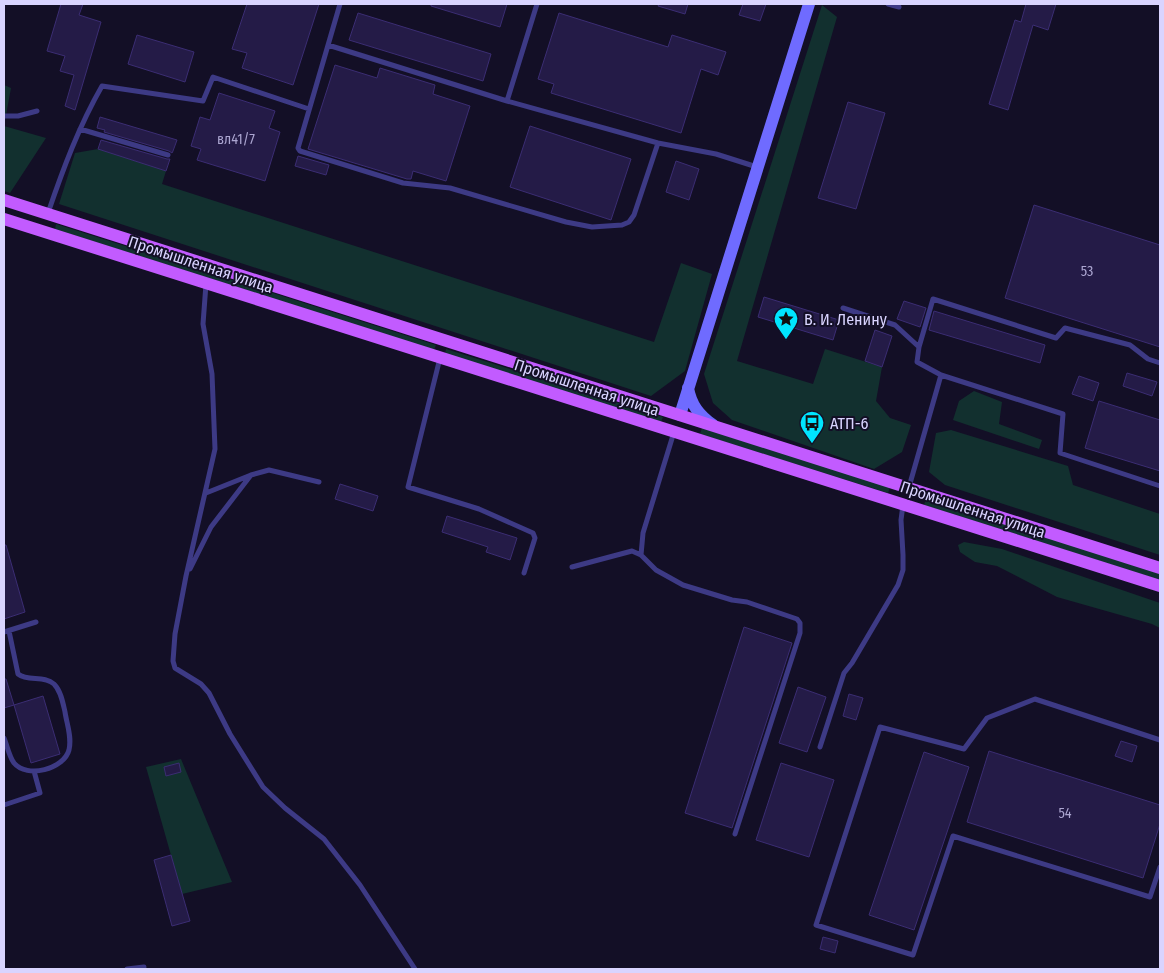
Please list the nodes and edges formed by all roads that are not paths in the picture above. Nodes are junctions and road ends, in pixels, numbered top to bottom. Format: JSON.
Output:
{"nodes":[{"id":1,"x":340,"y":4,"type":"edge"},
{"id":2,"x":537,"y":4,"type":"edge"},
{"id":3,"x":809,"y":4,"type":"edge"},
{"id":4,"x":888,"y":4,"type":"edge"},
{"id":5,"x":899,"y":7,"type":"dead end"},
{"id":6,"x":328,"y":44,"type":"junction"},
{"id":7,"x":507,"y":100,"type":"junction"},
{"id":8,"x":309,"y":108,"type":"junction"},
{"id":9,"x":37,"y":111,"type":"dead end"},
{"id":10,"x":4,"y":116,"type":"edge"},
{"id":11,"x":80,"y":129,"type":"junction"},
{"id":12,"x":658,"y":143,"type":"junction"},
{"id":13,"x":168,"y":155,"type":"dead end"},
{"id":14,"x":757,"y":168,"type":"junction"},
{"id":15,"x":4,"y":200,"type":"edge"},
{"id":16,"x":48,"y":214,"type":"junction"},
{"id":17,"x":4,"y":219,"type":"edge"},
{"id":18,"x":43,"y":231,"type":"junction"},
{"id":19,"x":206,"y":283,"type":"junction"},
{"id":20,"x":843,"y":308,"type":"dead end"},
{"id":21,"x":445,"y":340,"type":"junction"},
{"id":22,"x":919,"y":347,"type":"junction"},
{"id":23,"x":440,"y":357,"type":"junction"},
{"id":24,"x":1160,"y":363,"type":"edge"},
{"id":25,"x":941,"y":375,"type":"junction"},
{"id":26,"x":688,"y":388,"type":"junction"},
{"id":27,"x":680,"y":415,"type":"junction"},
{"id":28,"x":714,"y":426,"type":"junction"},
{"id":29,"x":674,"y":432,"type":"junction"},
{"id":30,"x":251,"y":475,"type":"junction"},
{"id":31,"x":319,"y":482,"type":"dead end"},
{"id":32,"x":1160,"y":486,"type":"edge"},
{"id":33,"x":908,"y":488,"type":"junction"},
{"id":34,"x":206,"y":493,"type":"junction"},
{"id":35,"x":903,"y":504,"type":"junction"},
{"id":36,"x":641,"y":555,"type":"junction"},
{"id":37,"x":572,"y":567,"type":"dead end"},
{"id":38,"x":1160,"y":568,"type":"edge"},
{"id":39,"x":524,"y":573,"type":"dead end"},
{"id":40,"x":186,"y":576,"type":"junction"},
{"id":41,"x":1160,"y":586,"type":"edge"},
{"id":42,"x":36,"y":622,"type":"dead end"},
{"id":43,"x":6,"y":632,"type":"edge"},
{"id":44,"x":4,"y":738,"type":"edge"},
{"id":45,"x":1160,"y":740,"type":"edge"},
{"id":46,"x":820,"y":747,"type":"dead end"},
{"id":47,"x":34,"y":771,"type":"junction"},
{"id":48,"x":4,"y":805,"type":"edge"},
{"id":49,"x":735,"y":834,"type":"dead end"},
{"id":50,"x":1160,"y":867,"type":"edge"},
{"id":51,"x":144,"y":967,"type":"dead end"},
{"id":52,"x":127,"y":969,"type":"edge"},
{"id":53,"x":415,"y":969,"type":"edge"}],
"edges":[{"from":1,"to":6,"type":"lane"},
{"from":2,"to":7,"type":"lane"},
{"from":3,"to":14,"type":"street","name":"Промышленная улица"},
{"from":4,"to":5,"type":"lane"},
{"from":6,"to":7,"type":"lane"},
{"from":6,"to":8,"type":"lane"},
{"from":7,"to":12,"type":"lane"},
{"from":8,"to":11,"type":"lane"},
{"from":8,"to":12,"type":"lane"},
{"from":9,"to":10,"type":"lane"},
{"from":11,"to":13,"type":"lane"},
{"from":11,"to":16,"type":"lane"},
{"from":12,"to":14,"type":"lane"},
{"from":14,"to":26,"type":"street","name":"Промышленная улица"},
{"from":15,"to":16,"type":"main road","name":"Промышленная улица"},
{"from":16,"to":18,"type":"main road"},
{"from":16,"to":21,"type":"main road","name":"Промышленная улица"},
{"from":17,"to":18,"type":"main road","name":"Промышленная улица"},
{"from":18,"to":19,"type":"main road","name":"Промышленная улица"},
{"from":19,"to":23,"type":"main road","name":"Промышленная улица"},
{"from":19,"to":34,"type":"lane"},
{"from":20,"to":22,"type":"lane"},
{"from":21,"to":23,"type":"main road"},
{"from":21,"to":27,"type":"main road","name":"Промышленная улица"},
{"from":22,"to":24,"type":"lane"},
{"from":22,"to":25,"type":"lane"},
{"from":23,"to":29,"type":"main road","name":"Промышленная улица"},
{"from":23,"to":39,"type":"lane"},
{"from":25,"to":32,"type":"lane"},
{"from":25,"to":33,"type":"lane"},
{"from":26,"to":27,"type":"street","name":"Промышленная улица"},
{"from":26,"to":28,"type":"street"},
{"from":27,"to":28,"type":"main road","name":"Промышленная улица"},
{"from":27,"to":29,"type":"main road"},
{"from":28,"to":33,"type":"main road","name":"Промышленная улица"},
{"from":29,"to":35,"type":"main road","name":"Промышленная улица"},
{"from":29,"to":36,"type":"lane"},
{"from":30,"to":31,"type":"lane"},
{"from":30,"to":34,"type":"lane"},
{"from":30,"to":40,"type":"lane"},
{"from":33,"to":35,"type":"main road"},
{"from":33,"to":38,"type":"main road","name":"Промышленная улица"},
{"from":34,"to":40,"type":"lane"},
{"from":35,"to":41,"type":"main road","name":"Промышленная улица"},
{"from":35,"to":46,"type":"lane"},
{"from":36,"to":37,"type":"lane"},
{"from":36,"to":49,"type":"lane"},
{"from":40,"to":53,"type":"lane"},
{"from":42,"to":43,"type":"lane"},
{"from":43,"to":47,"type":"lane"},
{"from":44,"to":47,"type":"lane"},
{"from":45,"to":50,"type":"lane"},
{"from":47,"to":48,"type":"lane"},
{"from":51,"to":52,"type":"lane"}]}
